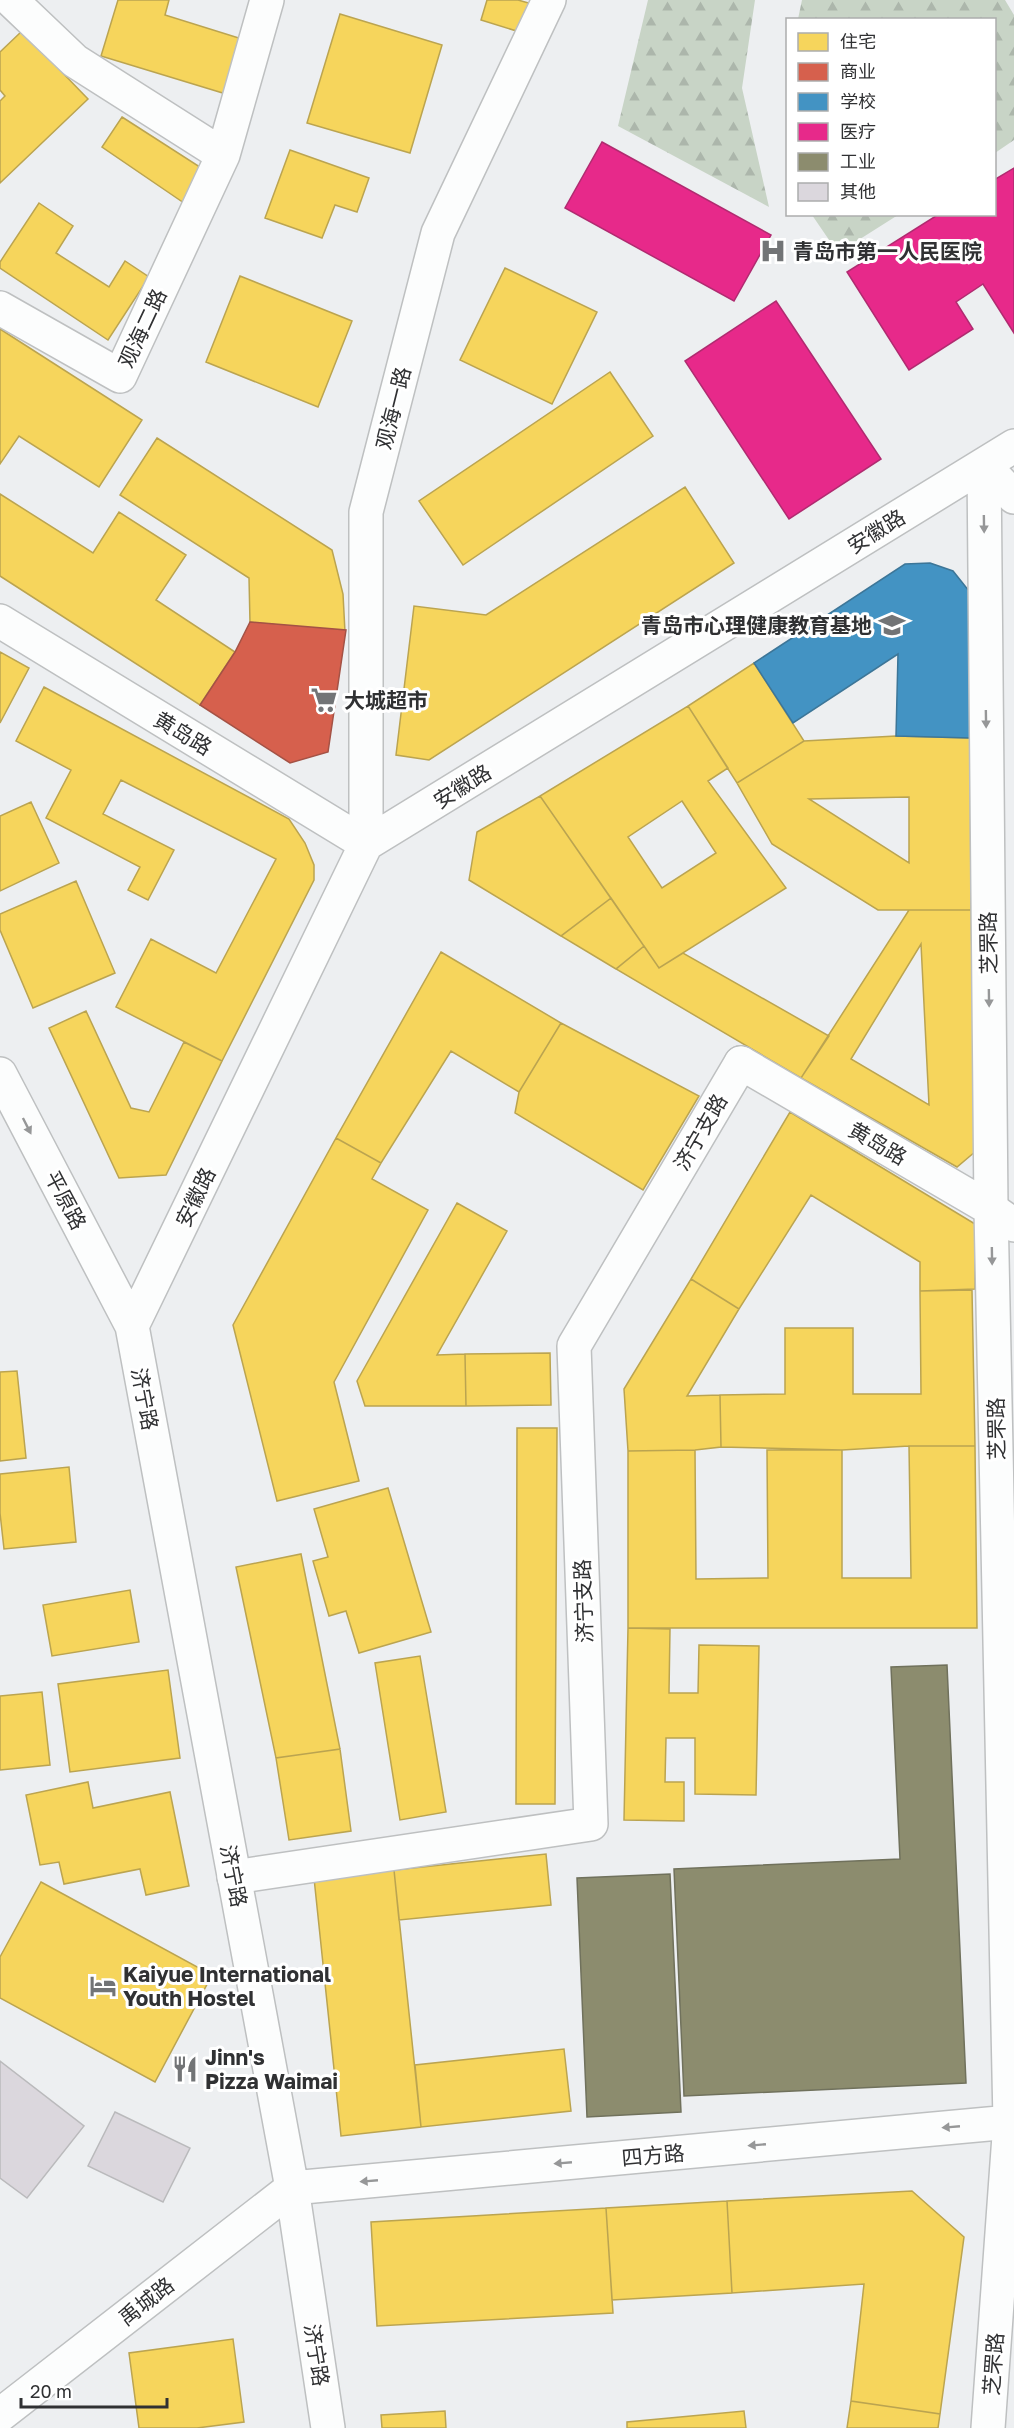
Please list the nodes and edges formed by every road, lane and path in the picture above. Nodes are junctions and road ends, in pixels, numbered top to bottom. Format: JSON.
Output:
{"nodes":[{"id":1,"x":10,"y":0,"type":"edge"},
{"id":2,"x":267,"y":0,"type":"edge"},
{"id":3,"x":549,"y":0,"type":"edge"},
{"id":4,"x":223,"y":155,"type":"junction"},
{"id":5,"x":0,"y":308,"type":"edge"},
{"id":6,"x":1014,"y":446,"type":"edge"},
{"id":7,"x":984,"y":465,"type":"junction"},
{"id":8,"x":1014,"y":497,"type":"edge"},
{"id":9,"x":0,"y":621,"type":"edge"},
{"id":10,"x":366,"y":844,"type":"junction"},
{"id":11,"x":741,"y":1063,"type":"joint"},
{"id":12,"x":0,"y":1074,"type":"edge"},
{"id":13,"x":1003,"y":1217,"type":"edge"},
{"id":14,"x":132,"y":1326,"type":"junction"},
{"id":15,"x":234,"y":1877,"type":"junction"},
{"id":16,"x":1012,"y":2122,"type":"edge"},
{"id":17,"x":292,"y":2188,"type":"junction"},
{"id":18,"x":0,"y":2415,"type":"edge"},
{"id":19,"x":328,"y":2428,"type":"edge"},
{"id":20,"x":988,"y":2428,"type":"edge"}],
"edges":[{"from":1,"to":4,"type":"street"},
{"from":2,"to":4,"type":"street","name":"观海二路"},
{"from":3,"to":10,"type":"street","name":"观海一路"},
{"from":4,"to":5,"type":"street","name":"观海二路"},
{"from":6,"to":7,"type":"street","name":"安徽路"},
{"from":7,"to":8,"type":"street"},
{"from":7,"to":10,"type":"street","name":"安徽路"},
{"from":7,"to":13,"type":"street","name":"芝罘路","one_way":true},
{"from":9,"to":10,"type":"street","name":"黄岛路"},
{"from":10,"to":14,"type":"street","name":"安徽路"},
{"from":11,"to":13,"type":"street","name":"黄岛路"},
{"from":11,"to":15,"type":"street","name":"济宁支路"},
{"from":12,"to":14,"type":"street","name":"平原路","one_way":true},
{"from":13,"to":16,"type":"street","name":"芝罘路","one_way":true},
{"from":14,"to":15,"type":"street","name":"济宁路"},
{"from":15,"to":17,"type":"street","name":"济宁路"},
{"from":16,"to":17,"type":"street","name":"四方路","one_way":true},
{"from":16,"to":20,"type":"street","name":"芝罘路"},
{"from":17,"to":18,"type":"street","name":"禹城路"},
{"from":17,"to":19,"type":"street","name":"济宁路"}]}
